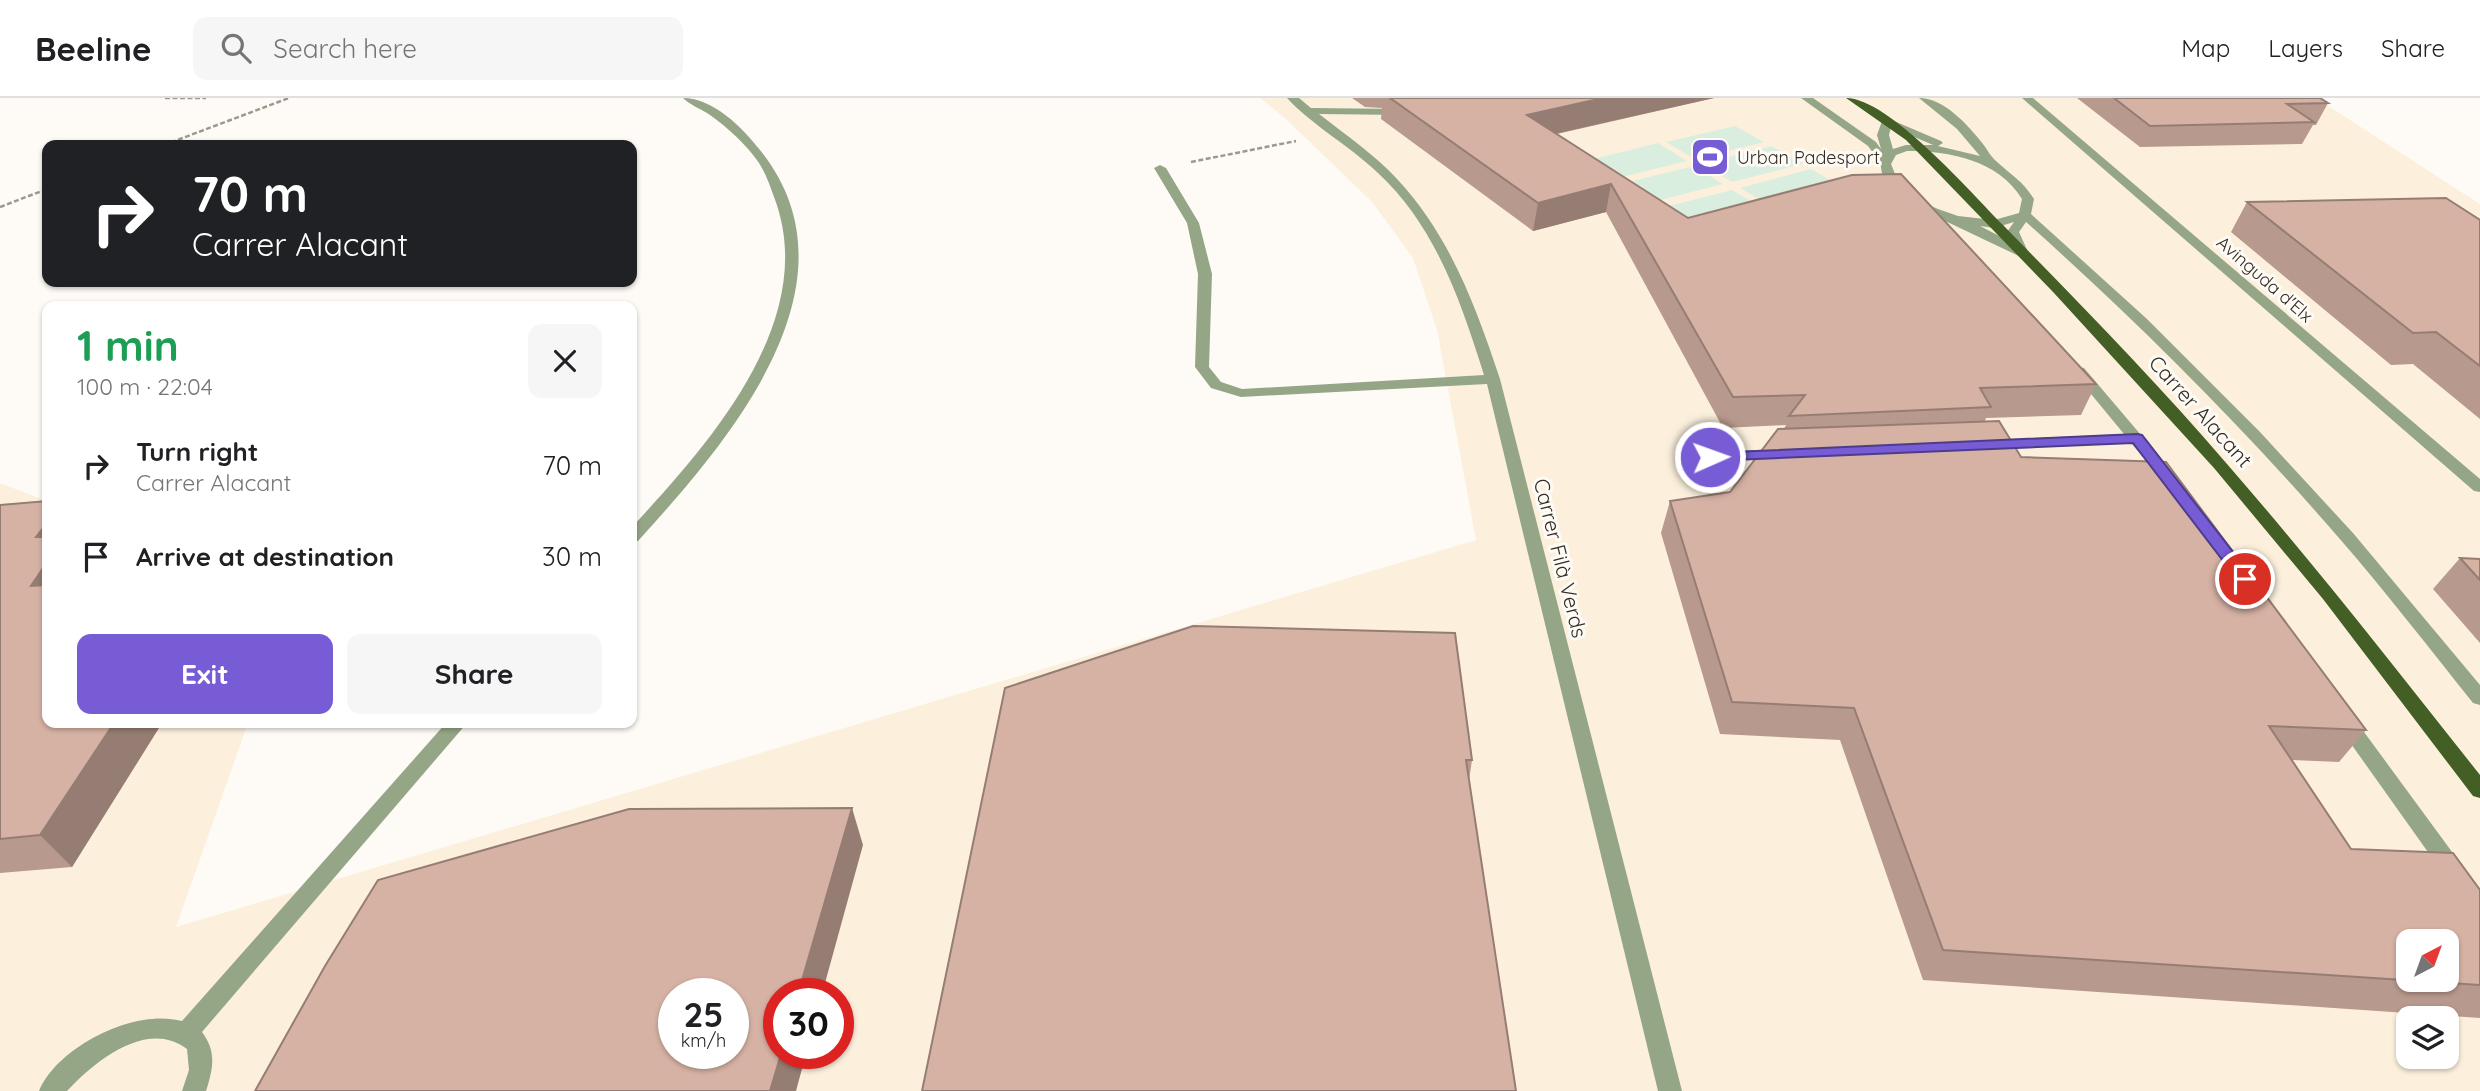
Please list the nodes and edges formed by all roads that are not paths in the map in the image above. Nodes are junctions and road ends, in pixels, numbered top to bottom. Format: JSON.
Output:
{"nodes":[{"id":1,"x":688,"y":98,"type":"edge"},
{"id":2,"x":1292,"y":98,"type":"edge"},
{"id":3,"x":1806,"y":98,"type":"edge"},
{"id":4,"x":1851,"y":98,"type":"edge"},
{"id":5,"x":1924,"y":98,"type":"edge"},
{"id":6,"x":2027,"y":98,"type":"edge"},
{"id":7,"x":1309,"y":111,"type":"junction"},
{"id":8,"x":1412,"y":111,"type":"edge"},
{"id":9,"x":1887,"y":121,"type":"junction"},
{"id":10,"x":1918,"y":146,"type":"junction"},
{"id":11,"x":1953,"y":150,"type":"junction"},
{"id":12,"x":1887,"y":159,"type":"junction"},
{"id":13,"x":1992,"y":163,"type":"junction"},
{"id":14,"x":1160,"y":168,"type":"road end"},
{"id":15,"x":1919,"y":205,"type":"junction"},
{"id":16,"x":2025,"y":215,"type":"junction"},
{"id":17,"x":1957,"y":219,"type":"junction"},
{"id":18,"x":1994,"y":224,"type":"junction"},
{"id":19,"x":1956,"y":240,"type":"edge"},
{"id":20,"x":2023,"y":254,"type":"junction"},
{"id":21,"x":2070,"y":361,"type":"edge"},
{"id":22,"x":1493,"y":379,"type":"junction"},
{"id":23,"x":2137,"y":438,"type":"junction"},
{"id":24,"x":1972,"y":446,"type":"edge"},
{"id":25,"x":1792,"y":454,"type":"edge"},
{"id":26,"x":1710,"y":457,"type":"dead end"},
{"id":27,"x":2480,"y":487,"type":"edge"},
{"id":28,"x":2180,"y":493,"type":"edge"},
{"id":29,"x":637,"y":531,"type":"edge"},
{"id":30,"x":2480,"y":698,"type":"edge"},
{"id":31,"x":2339,"y":712,"type":"edge"},
{"id":32,"x":453,"y":728,"type":"edge"},
{"id":33,"x":2480,"y":790,"type":"edge"},
{"id":34,"x":2480,"y":907,"type":"edge"},
{"id":35,"x":187,"y":1032,"type":"junction"},
{"id":36,"x":51,"y":1091,"type":"edge"},
{"id":37,"x":194,"y":1091,"type":"edge"},
{"id":38,"x":1670,"y":1091,"type":"edge"}],
"edges":[{"from":1,"to":29,"type":"street"},
{"from":2,"to":7,"type":"street","name":"Carrer Filà Verds"},
{"from":3,"to":12,"type":"street"},
{"from":4,"to":9,"type":"main road","name":"Carrer Alacant"},
{"from":5,"to":13,"type":"street"},
{"from":6,"to":27,"type":"street","name":"Avinguda d'Elx"},
{"from":7,"to":8,"type":"street"},
{"from":7,"to":22,"type":"street","name":"Carrer Filà Verds"},
{"from":9,"to":10,"type":"main road","name":"Carrer Alacant"},
{"from":9,"to":11,"type":"street"},
{"from":9,"to":12,"type":"street"},
{"from":10,"to":11,"type":"street"},
{"from":10,"to":12,"type":"street"},
{"from":10,"to":18,"type":"main road","name":"Carrer Alacant"},
{"from":11,"to":13,"type":"street"},
{"from":12,"to":15,"type":"street"},
{"from":13,"to":16,"type":"street"},
{"from":14,"to":22,"type":"street"},
{"from":15,"to":17,"type":"street"},
{"from":15,"to":19,"type":"street"},
{"from":16,"to":18,"type":"street"},
{"from":16,"to":20,"type":"street"},
{"from":16,"to":30,"type":"street","name":"Carrer Alacant"},
{"from":17,"to":18,"type":"street"},
{"from":17,"to":20,"type":"street"},
{"from":18,"to":20,"type":"main road","name":"Carrer Alacant"},
{"from":20,"to":33,"type":"main road","name":"Carrer Alacant"},
{"from":21,"to":23,"type":"street"},
{"from":22,"to":38,"type":"street","name":"Carrer Filà Verds"},
{"from":23,"to":24,"type":"street"},
{"from":23,"to":28,"type":"street"},
{"from":25,"to":26,"type":"street"},
{"from":31,"to":34,"type":"street"},
{"from":32,"to":35,"type":"street"},
{"from":35,"to":36,"type":"street"},
{"from":35,"to":37,"type":"street"}]}
